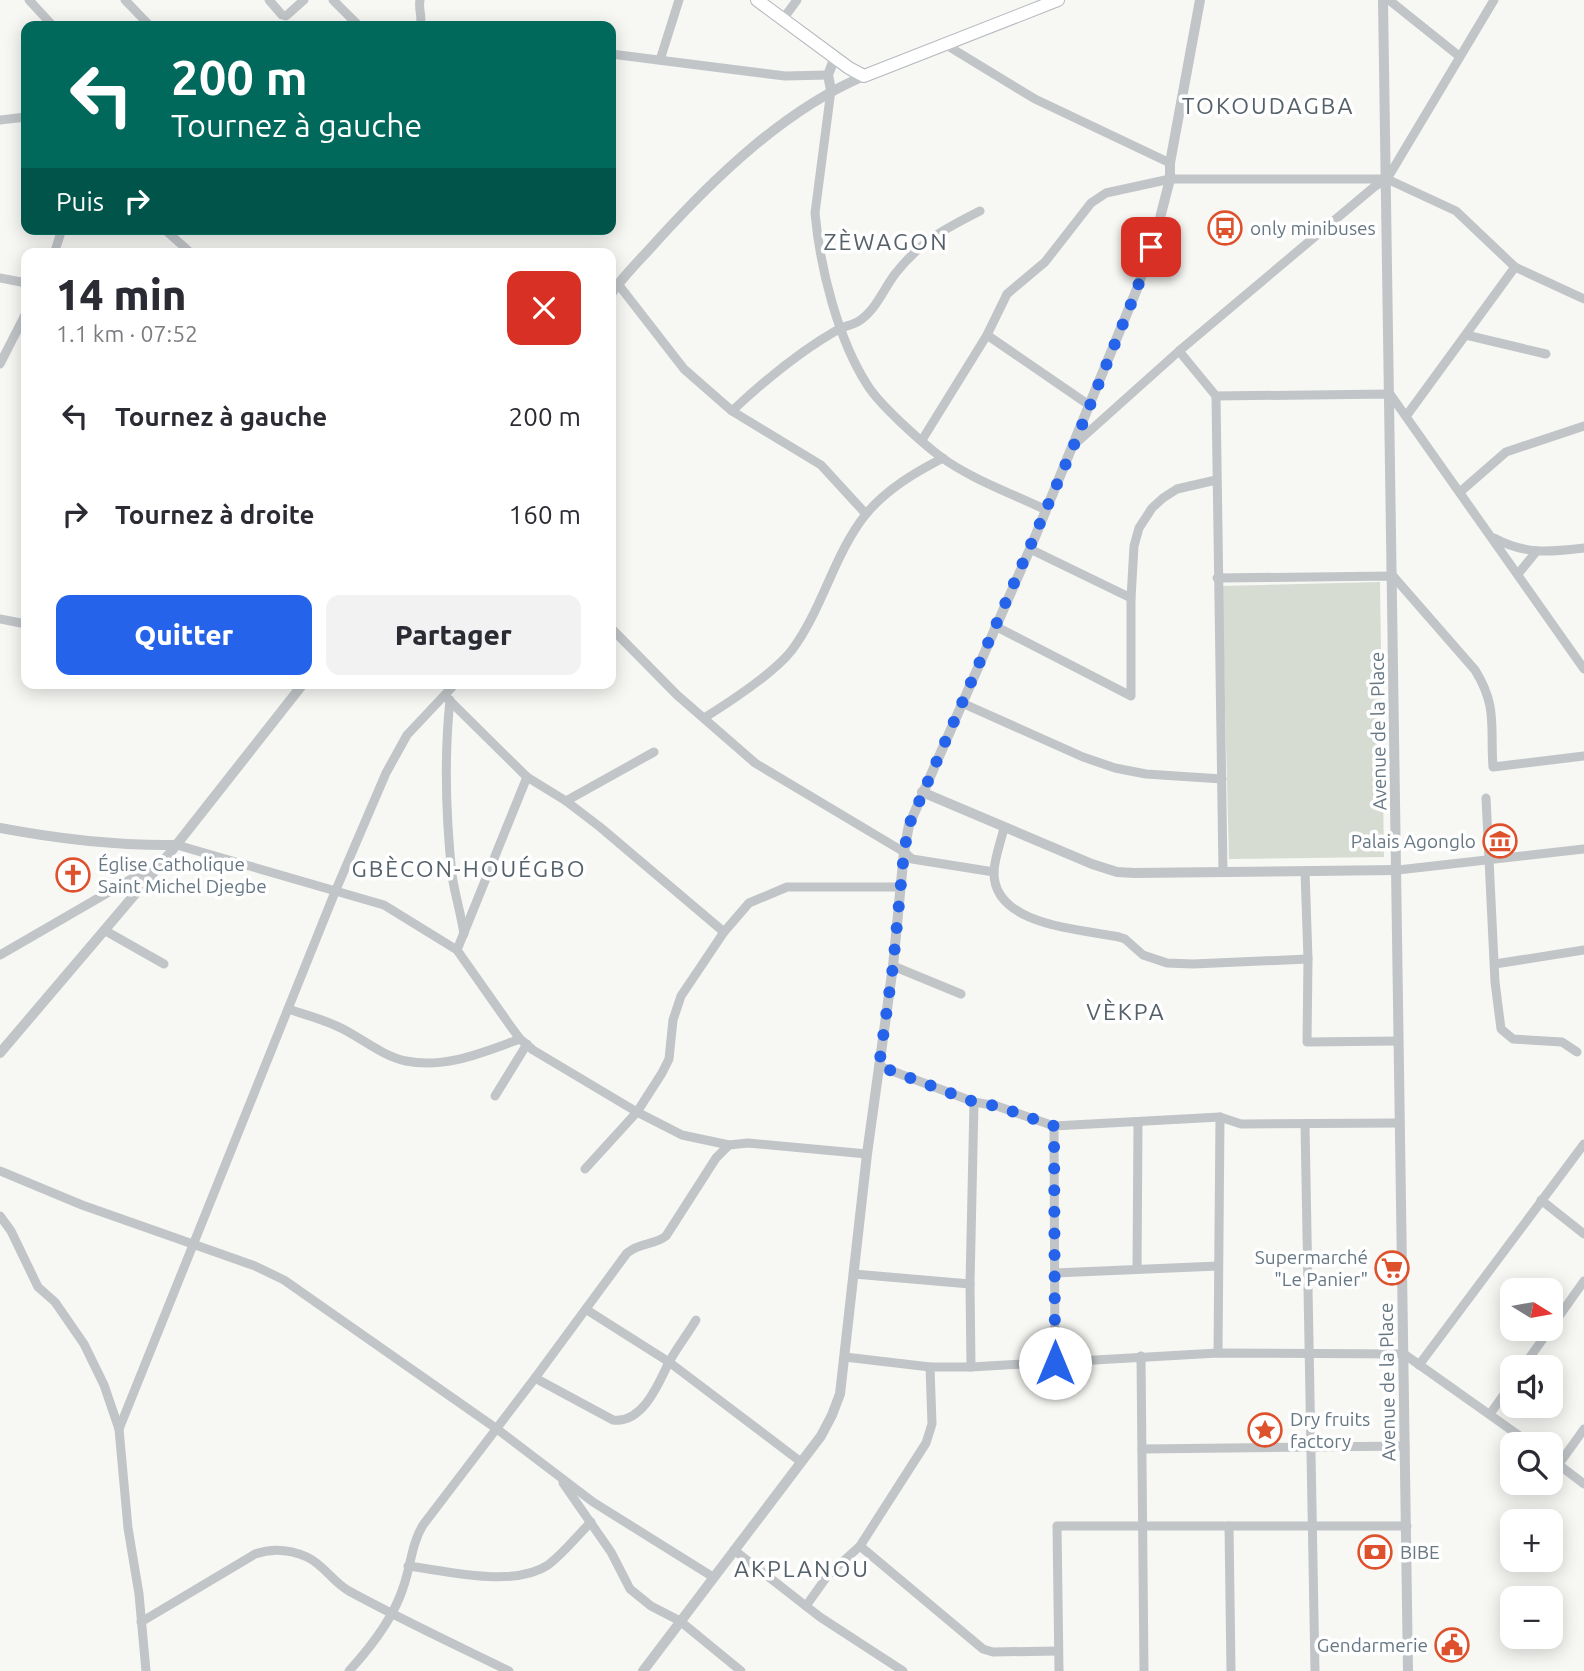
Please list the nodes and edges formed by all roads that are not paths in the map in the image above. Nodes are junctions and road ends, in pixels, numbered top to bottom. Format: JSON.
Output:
{"nodes":[{"id":1,"x":29,"y":0,"type":"edge"},
{"id":2,"x":125,"y":0,"type":"edge"},
{"id":3,"x":270,"y":0,"type":"edge"},
{"id":4,"x":304,"y":0,"type":"edge"},
{"id":5,"x":333,"y":0,"type":"edge"},
{"id":6,"x":420,"y":0,"type":"edge"},
{"id":7,"x":679,"y":0,"type":"edge"},
{"id":8,"x":757,"y":0,"type":"edge"},
{"id":9,"x":797,"y":0,"type":"edge"},
{"id":10,"x":1058,"y":0,"type":"edge"},
{"id":11,"x":1200,"y":0,"type":"edge"},
{"id":12,"x":1383,"y":0,"type":"edge"},
{"id":13,"x":1389,"y":0,"type":"edge"},
{"id":14,"x":1494,"y":0,"type":"edge"},
{"id":15,"x":783,"y":19,"type":"junction"},
{"id":16,"x":48,"y":21,"type":"edge"},
{"id":17,"x":145,"y":21,"type":"edge"},
{"id":18,"x":354,"y":21,"type":"edge"},
{"id":19,"x":422,"y":21,"type":"edge"},
{"id":20,"x":943,"y":43,"type":"junction"},
{"id":21,"x":616,"y":55,"type":"edge"},
{"id":22,"x":1459,"y":56,"type":"junction"},
{"id":23,"x":835,"y":57,"type":"junction"},
{"id":24,"x":660,"y":60,"type":"junction"},
{"id":25,"x":828,"y":75,"type":"junction"},
{"id":26,"x":864,"y":76,"type":"junction"},
{"id":27,"x":831,"y":90,"type":"junction"},
{"id":28,"x":21,"y":118,"type":"edge"},
{"id":29,"x":0,"y":120,"type":"edge"},
{"id":30,"x":1170,"y":163,"type":"junction"},
{"id":31,"x":1170,"y":179,"type":"junction"},
{"id":32,"x":1387,"y":179,"type":"junction"},
{"id":33,"x":981,"y":211,"type":"dead end"},
{"id":34,"x":171,"y":235,"type":"edge"},
{"id":35,"x":185,"y":248,"type":"edge"},
{"id":36,"x":1515,"y":267,"type":"junction"},
{"id":37,"x":0,"y":278,"type":"edge"},
{"id":38,"x":21,"y":282,"type":"edge"},
{"id":39,"x":618,"y":284,"type":"junction"},
{"id":40,"x":616,"y":287,"type":"edge"},
{"id":41,"x":1584,"y":299,"type":"edge"},
{"id":42,"x":21,"y":323,"type":"edge"},
{"id":43,"x":840,"y":329,"type":"junction"},
{"id":44,"x":987,"y":335,"type":"junction"},
{"id":45,"x":1466,"y":335,"type":"junction"},
{"id":46,"x":1179,"y":351,"type":"junction"},
{"id":47,"x":1546,"y":354,"type":"dead end"},
{"id":48,"x":0,"y":364,"type":"edge"},
{"id":49,"x":1390,"y":394,"type":"junction"},
{"id":50,"x":1216,"y":396,"type":"junction"},
{"id":51,"x":1089,"y":405,"type":"junction"},
{"id":52,"x":732,"y":411,"type":"junction"},
{"id":53,"x":1407,"y":415,"type":"junction"},
{"id":54,"x":1584,"y":426,"type":"edge"},
{"id":55,"x":922,"y":440,"type":"junction"},
{"id":56,"x":1074,"y":445,"type":"junction"},
{"id":57,"x":943,"y":458,"type":"junction"},
{"id":58,"x":1216,"y":480,"type":"junction"},
{"id":59,"x":1460,"y":492,"type":"junction"},
{"id":60,"x":1046,"y":510,"type":"junction"},
{"id":61,"x":866,"y":514,"type":"junction"},
{"id":62,"x":1492,"y":536,"type":"junction"},
{"id":63,"x":1584,"y":548,"type":"edge"},
{"id":64,"x":1030,"y":549,"type":"junction"},
{"id":65,"x":1536,"y":552,"type":"junction"},
{"id":66,"x":1518,"y":575,"type":"junction"},
{"id":67,"x":1393,"y":576,"type":"junction"},
{"id":68,"x":1217,"y":578,"type":"junction"},
{"id":69,"x":1131,"y":598,"type":"junction"},
{"id":70,"x":0,"y":619,"type":"edge"},
{"id":71,"x":21,"y":623,"type":"edge"},
{"id":72,"x":995,"y":626,"type":"junction"},
{"id":73,"x":616,"y":634,"type":"edge"},
{"id":74,"x":1584,"y":669,"type":"edge"},
{"id":75,"x":299,"y":689,"type":"edge"},
{"id":76,"x":452,"y":689,"type":"edge"},
{"id":77,"x":447,"y":698,"type":"junction"},
{"id":78,"x":962,"y":703,"type":"junction"},
{"id":79,"x":704,"y":718,"type":"junction"},
{"id":80,"x":654,"y":752,"type":"dead end"},
{"id":81,"x":1584,"y":756,"type":"edge"},
{"id":82,"x":527,"y":777,"type":"junction"},
{"id":83,"x":1222,"y":779,"type":"junction"},
{"id":84,"x":922,"y":792,"type":"junction"},
{"id":85,"x":1486,"y":798,"type":"dead end"},
{"id":86,"x":566,"y":800,"type":"junction"},
{"id":87,"x":0,"y":828,"type":"edge"},
{"id":88,"x":1004,"y":828,"type":"junction"},
{"id":89,"x":177,"y":845,"type":"junction"},
{"id":90,"x":1584,"y":849,"type":"edge"},
{"id":91,"x":904,"y":852,"type":"junction"},
{"id":92,"x":1490,"y":860,"type":"junction"},
{"id":93,"x":163,"y":861,"type":"junction"},
{"id":94,"x":1398,"y":870,"type":"junction"},
{"id":95,"x":1305,"y":871,"type":"junction"},
{"id":96,"x":994,"y":872,"type":"junction"},
{"id":97,"x":1223,"y":872,"type":"junction"},
{"id":98,"x":900,"y":887,"type":"junction"},
{"id":99,"x":335,"y":892,"type":"junction"},
{"id":100,"x":104,"y":930,"type":"junction"},
{"id":101,"x":723,"y":932,"type":"junction"},
{"id":102,"x":464,"y":934,"type":"junction"},
{"id":103,"x":457,"y":950,"type":"junction"},
{"id":104,"x":1584,"y":950,"type":"edge"},
{"id":105,"x":0,"y":954,"type":"edge"},
{"id":106,"x":1308,"y":959,"type":"junction"},
{"id":107,"x":164,"y":964,"type":"dead end"},
{"id":108,"x":1494,"y":964,"type":"junction"},
{"id":109,"x":893,"y":966,"type":"junction"},
{"id":110,"x":961,"y":994,"type":"dead end"},
{"id":111,"x":288,"y":1009,"type":"junction"},
{"id":112,"x":1398,"y":1041,"type":"junction"},
{"id":113,"x":524,"y":1042,"type":"junction"},
{"id":114,"x":1577,"y":1052,"type":"dead end"},
{"id":115,"x":0,"y":1053,"type":"edge"},
{"id":116,"x":879,"y":1066,"type":"junction"},
{"id":117,"x":495,"y":1096,"type":"dead end"},
{"id":118,"x":974,"y":1102,"type":"junction"},
{"id":119,"x":637,"y":1112,"type":"junction"},
{"id":120,"x":1220,"y":1117,"type":"junction"},
{"id":121,"x":1138,"y":1122,"type":"junction"},
{"id":122,"x":1400,"y":1123,"type":"junction"},
{"id":123,"x":1305,"y":1124,"type":"junction"},
{"id":124,"x":1054,"y":1126,"type":"junction"},
{"id":125,"x":1584,"y":1144,"type":"edge"},
{"id":126,"x":729,"y":1145,"type":"junction"},
{"id":127,"x":867,"y":1154,"type":"junction"},
{"id":128,"x":585,"y":1168,"type":"dead end"},
{"id":129,"x":0,"y":1171,"type":"edge"},
{"id":130,"x":1541,"y":1200,"type":"junction"},
{"id":131,"x":0,"y":1216,"type":"edge"},
{"id":132,"x":1584,"y":1234,"type":"edge"},
{"id":133,"x":194,"y":1243,"type":"junction"},
{"id":134,"x":1218,"y":1266,"type":"junction"},
{"id":135,"x":1137,"y":1269,"type":"junction"},
{"id":136,"x":1055,"y":1273,"type":"junction"},
{"id":137,"x":854,"y":1274,"type":"junction"},
{"id":138,"x":1584,"y":1281,"type":"edge"},
{"id":139,"x":970,"y":1284,"type":"junction"},
{"id":140,"x":587,"y":1310,"type":"junction"},
{"id":141,"x":696,"y":1320,"type":"dead end"},
{"id":142,"x":1218,"y":1353,"type":"junction"},
{"id":143,"x":1309,"y":1354,"type":"junction"},
{"id":144,"x":1404,"y":1354,"type":"junction"},
{"id":145,"x":1532,"y":1355,"type":"edge"},
{"id":146,"x":1141,"y":1356,"type":"junction"},
{"id":147,"x":845,"y":1357,"type":"junction"},
{"id":148,"x":669,"y":1362,"type":"junction"},
{"id":149,"x":1055,"y":1363,"type":"junction"},
{"id":150,"x":1419,"y":1364,"type":"junction"},
{"id":151,"x":930,"y":1367,"type":"junction"},
{"id":152,"x":971,"y":1367,"type":"junction"},
{"id":153,"x":535,"y":1378,"type":"junction"},
{"id":154,"x":1500,"y":1400,"type":"edge"},
{"id":155,"x":1490,"y":1414,"type":"junction"},
{"id":156,"x":119,"y":1429,"type":"junction"},
{"id":157,"x":497,"y":1429,"type":"junction"},
{"id":158,"x":1584,"y":1429,"type":"edge"},
{"id":159,"x":1515,"y":1432,"type":"edge"},
{"id":160,"x":1405,"y":1446,"type":"junction"},
{"id":161,"x":1311,"y":1448,"type":"junction"},
{"id":162,"x":1142,"y":1449,"type":"junction"},
{"id":163,"x":1563,"y":1452,"type":"edge"},
{"id":164,"x":801,"y":1461,"type":"junction"},
{"id":165,"x":1563,"y":1467,"type":"edge"},
{"id":166,"x":558,"y":1475,"type":"junction"},
{"id":167,"x":1584,"y":1484,"type":"edge"},
{"id":168,"x":591,"y":1522,"type":"junction"},
{"id":169,"x":1143,"y":1526,"type":"junction"},
{"id":170,"x":1229,"y":1526,"type":"junction"},
{"id":171,"x":1407,"y":1526,"type":"junction"},
{"id":172,"x":1313,"y":1527,"type":"junction"},
{"id":173,"x":859,"y":1546,"type":"junction"},
{"id":174,"x":734,"y":1550,"type":"junction"},
{"id":175,"x":408,"y":1566,"type":"junction"},
{"id":176,"x":713,"y":1577,"type":"junction"},
{"id":177,"x":806,"y":1606,"type":"junction"},
{"id":178,"x":392,"y":1614,"type":"junction"},
{"id":179,"x":141,"y":1622,"type":"junction"},
{"id":180,"x":680,"y":1622,"type":"junction"},
{"id":181,"x":1058,"y":1651,"type":"junction"},
{"id":182,"x":146,"y":1671,"type":"edge"},
{"id":183,"x":349,"y":1671,"type":"edge"},
{"id":184,"x":509,"y":1671,"type":"edge"},
{"id":185,"x":643,"y":1671,"type":"edge"},
{"id":186,"x":741,"y":1671,"type":"edge"},
{"id":187,"x":903,"y":1671,"type":"edge"},
{"id":188,"x":1059,"y":1671,"type":"edge"},
{"id":189,"x":1144,"y":1671,"type":"edge"},
{"id":190,"x":1231,"y":1671,"type":"edge"},
{"id":191,"x":1315,"y":1671,"type":"edge"},
{"id":192,"x":1409,"y":1671,"type":"edge"}],
"edges":[{"from":1,"to":16,"type":"street"},
{"from":2,"to":17,"type":"street"},
{"from":3,"to":4,"type":"street"},
{"from":5,"to":18,"type":"street"},
{"from":6,"to":19,"type":"street"},
{"from":7,"to":24,"type":"street"},
{"from":8,"to":15,"type":"main road"},
{"from":9,"to":15,"type":"street"},
{"from":10,"to":20,"type":"main road"},
{"from":11,"to":30,"type":"street"},
{"from":12,"to":32,"type":"street","name":"Avenue de la Place"},
{"from":13,"to":22,"type":"street"},
{"from":14,"to":22,"type":"street"},
{"from":15,"to":23,"type":"main road"},
{"from":20,"to":26,"type":"main road"},
{"from":20,"to":30,"type":"street"},
{"from":21,"to":24,"type":"street"},
{"from":22,"to":32,"type":"street"},
{"from":23,"to":25,"type":"street"},
{"from":23,"to":26,"type":"main road"},
{"from":24,"to":25,"type":"street"},
{"from":25,"to":27,"type":"street"},
{"from":26,"to":27,"type":"street"},
{"from":27,"to":39,"type":"street"},
{"from":27,"to":43,"type":"street"},
{"from":28,"to":29,"type":"street"},
{"from":30,"to":31,"type":"street"},
{"from":31,"to":32,"type":"street"},
{"from":31,"to":44,"type":"street"},
{"from":31,"to":51,"type":"street"},
{"from":32,"to":36,"type":"street"},
{"from":32,"to":46,"type":"street"},
{"from":32,"to":49,"type":"street","name":"Avenue de la Place"},
{"from":33,"to":43,"type":"street"},
{"from":34,"to":35,"type":"street"},
{"from":36,"to":41,"type":"street"},
{"from":36,"to":45,"type":"street"},
{"from":37,"to":38,"type":"street"},
{"from":39,"to":40,"type":"street"},
{"from":39,"to":52,"type":"street"},
{"from":42,"to":48,"type":"street"},
{"from":43,"to":52,"type":"street"},
{"from":43,"to":55,"type":"street"},
{"from":44,"to":51,"type":"street"},
{"from":44,"to":55,"type":"street"},
{"from":45,"to":47,"type":"street"},
{"from":45,"to":53,"type":"street"},
{"from":46,"to":50,"type":"street"},
{"from":46,"to":56,"type":"street"},
{"from":49,"to":50,"type":"street"},
{"from":49,"to":53,"type":"street"},
{"from":49,"to":67,"type":"street","name":"Avenue de la Place"},
{"from":50,"to":58,"type":"street"},
{"from":51,"to":56,"type":"street"},
{"from":52,"to":61,"type":"street"},
{"from":53,"to":59,"type":"street"},
{"from":54,"to":59,"type":"street"},
{"from":55,"to":57,"type":"street"},
{"from":56,"to":60,"type":"street"},
{"from":57,"to":60,"type":"street"},
{"from":57,"to":61,"type":"street"},
{"from":58,"to":68,"type":"street"},
{"from":58,"to":69,"type":"street"},
{"from":59,"to":62,"type":"street"},
{"from":60,"to":64,"type":"street"},
{"from":61,"to":79,"type":"street"},
{"from":62,"to":65,"type":"street"},
{"from":62,"to":66,"type":"street"},
{"from":63,"to":65,"type":"street"},
{"from":64,"to":69,"type":"street"},
{"from":64,"to":72,"type":"street"},
{"from":65,"to":66,"type":"street"},
{"from":66,"to":74,"type":"street"},
{"from":67,"to":68,"type":"street"},
{"from":67,"to":81,"type":"street"},
{"from":67,"to":94,"type":"street","name":"Avenue de la Place"},
{"from":68,"to":83,"type":"street"},
{"from":69,"to":72,"type":"street"},
{"from":70,"to":71,"type":"street"},
{"from":72,"to":78,"type":"street"},
{"from":73,"to":79,"type":"street"},
{"from":75,"to":89,"type":"street"},
{"from":76,"to":77,"type":"street"},
{"from":77,"to":82,"type":"street"},
{"from":77,"to":99,"type":"street"},
{"from":77,"to":102,"type":"street"},
{"from":78,"to":83,"type":"street"},
{"from":78,"to":84,"type":"street"},
{"from":79,"to":91,"type":"street"},
{"from":80,"to":86,"type":"street"},
{"from":82,"to":86,"type":"street"},
{"from":82,"to":102,"type":"street"},
{"from":83,"to":97,"type":"street"},
{"from":84,"to":88,"type":"street"},
{"from":84,"to":91,"type":"street"},
{"from":85,"to":92,"type":"street"},
{"from":86,"to":101,"type":"street"},
{"from":87,"to":89,"type":"street"},
{"from":88,"to":96,"type":"street"},
{"from":88,"to":97,"type":"street"},
{"from":89,"to":93,"type":"street"},
{"from":89,"to":99,"type":"street"},
{"from":90,"to":92,"type":"street"},
{"from":91,"to":96,"type":"street"},
{"from":91,"to":98,"type":"street"},
{"from":92,"to":94,"type":"street"},
{"from":92,"to":108,"type":"street"},
{"from":93,"to":100,"type":"street"},
{"from":93,"to":105,"type":"street"},
{"from":94,"to":95,"type":"street"},
{"from":94,"to":112,"type":"street","name":"Avenue de la Place"},
{"from":95,"to":97,"type":"street"},
{"from":95,"to":106,"type":"street"},
{"from":96,"to":106,"type":"street"},
{"from":98,"to":101,"type":"street"},
{"from":98,"to":109,"type":"street"},
{"from":99,"to":103,"type":"street"},
{"from":99,"to":111,"type":"street"},
{"from":100,"to":107,"type":"street"},
{"from":100,"to":115,"type":"street"},
{"from":101,"to":119,"type":"street"},
{"from":102,"to":103,"type":"street"},
{"from":103,"to":113,"type":"street"},
{"from":104,"to":108,"type":"street"},
{"from":106,"to":112,"type":"street"},
{"from":108,"to":114,"type":"street"},
{"from":109,"to":110,"type":"street"},
{"from":109,"to":116,"type":"street"},
{"from":111,"to":113,"type":"street"},
{"from":111,"to":133,"type":"street"},
{"from":112,"to":122,"type":"street","name":"Avenue de la Place"},
{"from":113,"to":117,"type":"street"},
{"from":113,"to":119,"type":"street"},
{"from":116,"to":118,"type":"street"},
{"from":116,"to":127,"type":"street"},
{"from":118,"to":124,"type":"street"},
{"from":118,"to":139,"type":"street"},
{"from":119,"to":126,"type":"street"},
{"from":119,"to":128,"type":"street"},
{"from":120,"to":121,"type":"street"},
{"from":120,"to":123,"type":"street"},
{"from":120,"to":134,"type":"street"},
{"from":121,"to":124,"type":"street"},
{"from":121,"to":135,"type":"street"},
{"from":122,"to":123,"type":"street"},
{"from":122,"to":144,"type":"street","name":"Avenue de la Place"},
{"from":123,"to":143,"type":"street"},
{"from":124,"to":136,"type":"street"},
{"from":125,"to":130,"type":"street"},
{"from":126,"to":127,"type":"street"},
{"from":126,"to":140,"type":"street"},
{"from":127,"to":137,"type":"street"},
{"from":129,"to":133,"type":"street"},
{"from":130,"to":132,"type":"street"},
{"from":130,"to":150,"type":"street"},
{"from":131,"to":156,"type":"street"},
{"from":133,"to":156,"type":"street"},
{"from":133,"to":157,"type":"street"},
{"from":134,"to":135,"type":"street"},
{"from":134,"to":142,"type":"street"},
{"from":135,"to":136,"type":"street"},
{"from":136,"to":149,"type":"street"},
{"from":137,"to":139,"type":"street"},
{"from":137,"to":147,"type":"street"},
{"from":138,"to":145,"type":"street"},
{"from":139,"to":152,"type":"street"},
{"from":140,"to":148,"type":"street"},
{"from":140,"to":153,"type":"street"},
{"from":141,"to":148,"type":"street"},
{"from":142,"to":143,"type":"street"},
{"from":142,"to":146,"type":"street"},
{"from":143,"to":144,"type":"street"},
{"from":143,"to":161,"type":"street"},
{"from":144,"to":150,"type":"street"},
{"from":144,"to":160,"type":"street","name":"Avenue de la Place"},
{"from":146,"to":149,"type":"street"},
{"from":146,"to":162,"type":"street"},
{"from":147,"to":151,"type":"street"},
{"from":147,"to":164,"type":"street"},
{"from":148,"to":153,"type":"street"},
{"from":148,"to":164,"type":"street"},
{"from":149,"to":152,"type":"street"},
{"from":150,"to":155,"type":"street"},
{"from":151,"to":152,"type":"street"},
{"from":151,"to":173,"type":"street"},
{"from":153,"to":157,"type":"street"},
{"from":154,"to":155,"type":"street"},
{"from":155,"to":159,"type":"street"},
{"from":156,"to":179,"type":"street"},
{"from":157,"to":166,"type":"street"},
{"from":157,"to":175,"type":"street"},
{"from":158,"to":163,"type":"street"},
{"from":160,"to":161,"type":"street"},
{"from":160,"to":171,"type":"street","name":"Avenue de la Place"},
{"from":161,"to":162,"type":"street"},
{"from":161,"to":172,"type":"street"},
{"from":162,"to":169,"type":"street"},
{"from":164,"to":174,"type":"street"},
{"from":165,"to":167,"type":"street"},
{"from":166,"to":168,"type":"street"},
{"from":166,"to":176,"type":"street"},
{"from":168,"to":175,"type":"street"},
{"from":168,"to":180,"type":"street"},
{"from":169,"to":170,"type":"street"},
{"from":169,"to":181,"type":"street"},
{"from":169,"to":189,"type":"street"},
{"from":170,"to":172,"type":"street"},
{"from":170,"to":190,"type":"street"},
{"from":171,"to":172,"type":"street"},
{"from":171,"to":192,"type":"street","name":"Avenue de la Place"},
{"from":172,"to":191,"type":"street"},
{"from":173,"to":177,"type":"street"},
{"from":173,"to":181,"type":"street"},
{"from":174,"to":176,"type":"street"},
{"from":174,"to":177,"type":"street"},
{"from":175,"to":178,"type":"street"},
{"from":176,"to":180,"type":"street"},
{"from":177,"to":187,"type":"street"},
{"from":178,"to":179,"type":"street"},
{"from":178,"to":183,"type":"street"},
{"from":178,"to":184,"type":"street"},
{"from":179,"to":182,"type":"street"},
{"from":180,"to":185,"type":"street"},
{"from":180,"to":186,"type":"street"},
{"from":181,"to":188,"type":"street"}]}
